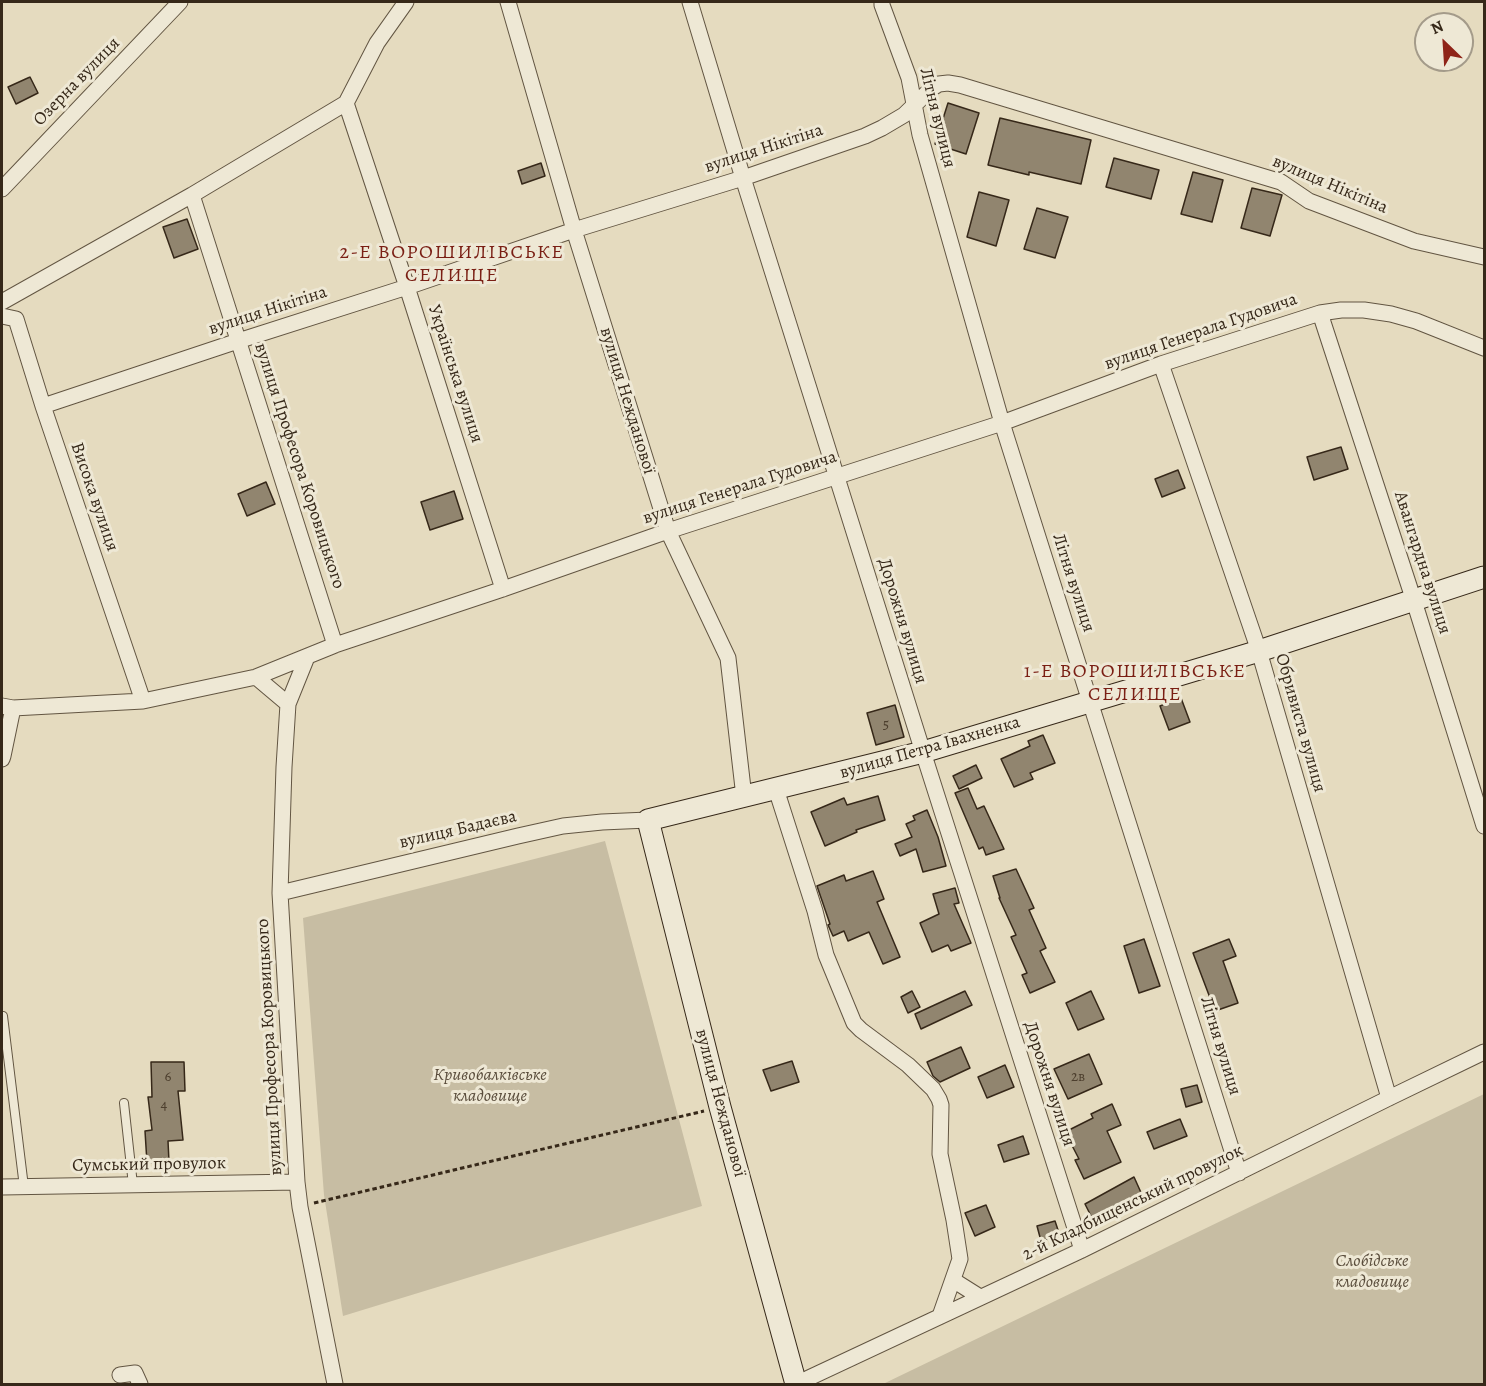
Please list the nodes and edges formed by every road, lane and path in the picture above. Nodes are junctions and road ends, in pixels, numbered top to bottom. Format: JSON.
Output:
{"nodes":[{"id":1,"x":180,"y":2,"type":"edge"},
{"id":2,"x":406,"y":2,"type":"edge"},
{"id":3,"x":508,"y":2,"type":"edge"},
{"id":4,"x":690,"y":2,"type":"edge"},
{"id":5,"x":882,"y":2,"type":"edge"},
{"id":6,"x":346,"y":103,"type":"junction"},
{"id":7,"x":915,"y":106,"type":"junction"},
{"id":8,"x":742,"y":178,"type":"junction"},
{"id":9,"x":2,"y":189,"type":"edge"},
{"id":10,"x":192,"y":195,"type":"junction"},
{"id":11,"x":574,"y":230,"type":"junction"},
{"id":12,"x":1485,"y":257,"type":"edge"},
{"id":13,"x":407,"y":287,"type":"junction"},
{"id":14,"x":2,"y":302,"type":"edge"},
{"id":15,"x":1320,"y":313,"type":"junction"},
{"id":16,"x":2,"y":316,"type":"edge"},
{"id":17,"x":238,"y":341,"type":"junction"},
{"id":18,"x":1485,"y":348,"type":"edge"},
{"id":19,"x":1161,"y":364,"type":"junction"},
{"id":20,"x":43,"y":406,"type":"junction"},
{"id":21,"x":1002,"y":423,"type":"junction"},
{"id":22,"x":836,"y":477,"type":"junction"},
{"id":23,"x":668,"y":531,"type":"junction"},
{"id":24,"x":1485,"y":577,"type":"edge"},
{"id":25,"x":503,"y":589,"type":"junction"},
{"id":26,"x":1414,"y":600,"type":"junction"},
{"id":27,"x":335,"y":645,"type":"junction"},
{"id":28,"x":1258,"y":651,"type":"junction"},
{"id":29,"x":307,"y":657,"type":"junction"},
{"id":30,"x":256,"y":677,"type":"junction"},
{"id":31,"x":143,"y":701,"type":"junction"},
{"id":32,"x":1091,"y":702,"type":"junction"},
{"id":33,"x":288,"y":704,"type":"junction"},
{"id":34,"x":7,"y":707,"type":"edge"},
{"id":35,"x":923,"y":752,"type":"junction"},
{"id":36,"x":2,"y":759,"type":"edge"},
{"id":37,"x":776,"y":789,"type":"junction"},
{"id":38,"x":744,"y":797,"type":"junction"},
{"id":39,"x":648,"y":820,"type":"junction"},
{"id":40,"x":1485,"y":826,"type":"edge"},
{"id":41,"x":280,"y":893,"type":"junction"},
{"id":42,"x":3,"y":1016,"type":"dead end"},
{"id":43,"x":1485,"y":1052,"type":"edge"},
{"id":44,"x":1389,"y":1098,"type":"junction"},
{"id":45,"x":124,"y":1103,"type":"dead end"},
{"id":46,"x":720,"y":1107,"type":"junction"},
{"id":47,"x":1239,"y":1173,"type":"junction"},
{"id":48,"x":297,"y":1182,"type":"junction"},
{"id":49,"x":133,"y":1185,"type":"junction"},
{"id":50,"x":2,"y":1187,"type":"edge"},
{"id":51,"x":24,"y":1187,"type":"junction"},
{"id":52,"x":300,"y":1207,"type":"junction"},
{"id":53,"x":1082,"y":1250,"type":"junction"},
{"id":54,"x":953,"y":1280,"type":"junction"},
{"id":55,"x":981,"y":1297,"type":"junction"},
{"id":56,"x":940,"y":1316,"type":"junction"},
{"id":57,"x":120,"y":1375,"type":"dead end"},
{"id":58,"x":140,"y":1384,"type":"edge"},
{"id":59,"x":335,"y":1384,"type":"edge"},
{"id":60,"x":795,"y":1384,"type":"edge"}],
"edges":[{"from":1,"to":9,"type":"street","name":"Озерна вулиця"},
{"from":2,"to":6,"type":"street"},
{"from":3,"to":11,"type":"street","name":"вулиця Нежданової"},
{"from":4,"to":8,"type":"street","name":"Дорожня вулиця"},
{"from":5,"to":7,"type":"street","name":"Літня вулиця"},
{"from":6,"to":10,"type":"street"},
{"from":6,"to":13,"type":"street","name":"Українська вулиця"},
{"from":7,"to":8,"type":"street","name":"вулиця Нікітіна"},
{"from":7,"to":12,"type":"street","name":"вулиця Нікітіна"},
{"from":7,"to":21,"type":"street","name":"Літня вулиця"},
{"from":8,"to":11,"type":"street","name":"вулиця Нікітіна"},
{"from":8,"to":22,"type":"street","name":"Дорожня вулиця"},
{"from":10,"to":14,"type":"street"},
{"from":10,"to":17,"type":"street","name":"вулиця Професора Коровицького"},
{"from":11,"to":13,"type":"street","name":"вулиця Нікітіна"},
{"from":11,"to":23,"type":"street","name":"вулиця Нежданової"},
{"from":13,"to":17,"type":"street","name":"вулиця Нікітіна"},
{"from":13,"to":25,"type":"street","name":"Українська вулиця"},
{"from":15,"to":18,"type":"street","name":"вулиця Генерала Гудовича"},
{"from":15,"to":19,"type":"street","name":"вулиця Генерала Гудовича"},
{"from":15,"to":26,"type":"street","name":"Авангардна вулиця"},
{"from":16,"to":20,"type":"street","name":"Висока вулиця"},
{"from":17,"to":20,"type":"street","name":"вулиця Нікітіна"},
{"from":17,"to":27,"type":"street","name":"вулиця Професора Коровицького"},
{"from":19,"to":21,"type":"street","name":"вулиця Генерала Гудовича"},
{"from":19,"to":28,"type":"street","name":"Обривиста вулиця"},
{"from":20,"to":31,"type":"street","name":"Висока вулиця"},
{"from":21,"to":22,"type":"street","name":"вулиця Генерала Гудовича"},
{"from":21,"to":32,"type":"street","name":"Літня вулиця"},
{"from":22,"to":23,"type":"street","name":"вулиця Генерала Гудовича"},
{"from":22,"to":35,"type":"street","name":"Дорожня вулиця"},
{"from":23,"to":25,"type":"street","name":"вулиця Генерала Гудовича"},
{"from":23,"to":38,"type":"street","name":"вулиця Нежданової"},
{"from":24,"to":26,"type":"street","name":"вулиця Петра Івахненка"},
{"from":25,"to":27,"type":"street","name":"вулиця Генерала Гудовича"},
{"from":26,"to":28,"type":"street","name":"вулиця Петра Івахненка"},
{"from":26,"to":40,"type":"street","name":"Авангардна вулиця"},
{"from":27,"to":29,"type":"street","name":"вулиця Генерала Гудовича"},
{"from":28,"to":32,"type":"street","name":"вулиця Петра Івахненка"},
{"from":28,"to":44,"type":"street","name":"Обривиста вулиця"},
{"from":29,"to":30,"type":"street","name":"вулиця Генерала Гудовича"},
{"from":29,"to":33,"type":"street","name":"вулиця Професора Коровицького"},
{"from":30,"to":31,"type":"street","name":"вулиця Генерала Гудовича"},
{"from":30,"to":33,"type":"street"},
{"from":31,"to":34,"type":"street","name":"вулиця Генерала Гудовича"},
{"from":32,"to":35,"type":"street","name":"вулиця Петра Івахненка"},
{"from":32,"to":47,"type":"street","name":"Літня вулиця"},
{"from":33,"to":41,"type":"street","name":"вулиця Професора Коровицького"},
{"from":34,"to":36,"type":"street"},
{"from":35,"to":37,"type":"street","name":"вулиця Петра Івахненка"},
{"from":35,"to":53,"type":"street","name":"Дорожня вулиця"},
{"from":37,"to":38,"type":"street","name":"вулиця Петра Івахненка"},
{"from":37,"to":54,"type":"street"},
{"from":38,"to":39,"type":"street","name":"вулиця Петра Івахненка"},
{"from":39,"to":41,"type":"street","name":"вулиця Бадаєва"},
{"from":39,"to":46,"type":"street","name":"вулиця Нежданової"},
{"from":41,"to":48,"type":"street","name":"вулиця Професора Коровицького"},
{"from":42,"to":51,"type":"lane"},
{"from":43,"to":44,"type":"street","name":"2-й Кладбищенський провулок"},
{"from":44,"to":47,"type":"street","name":"2-й Кладбищенський провулок"},
{"from":45,"to":49,"type":"lane"},
{"from":46,"to":52,"type":"path"},
{"from":46,"to":60,"type":"street","name":"вулиця Нежданової"},
{"from":47,"to":53,"type":"street","name":"2-й Кладбищенський провулок"},
{"from":48,"to":49,"type":"street","name":"Сумський провулок"},
{"from":48,"to":52,"type":"street","name":"вулиця Професора Коровицького"},
{"from":49,"to":51,"type":"street","name":"Сумський провулок"},
{"from":50,"to":51,"type":"street","name":"Сумський провулок"},
{"from":52,"to":59,"type":"street","name":"вулиця Професора Коровицького"},
{"from":53,"to":55,"type":"street","name":"2-й Кладбищенський провулок"},
{"from":54,"to":55,"type":"street"},
{"from":54,"to":56,"type":"street"},
{"from":55,"to":56,"type":"street","name":"2-й Кладбищенський провулок"},
{"from":56,"to":60,"type":"street","name":"2-й Кладбищенський провулок"},
{"from":57,"to":58,"type":"street"}]}
